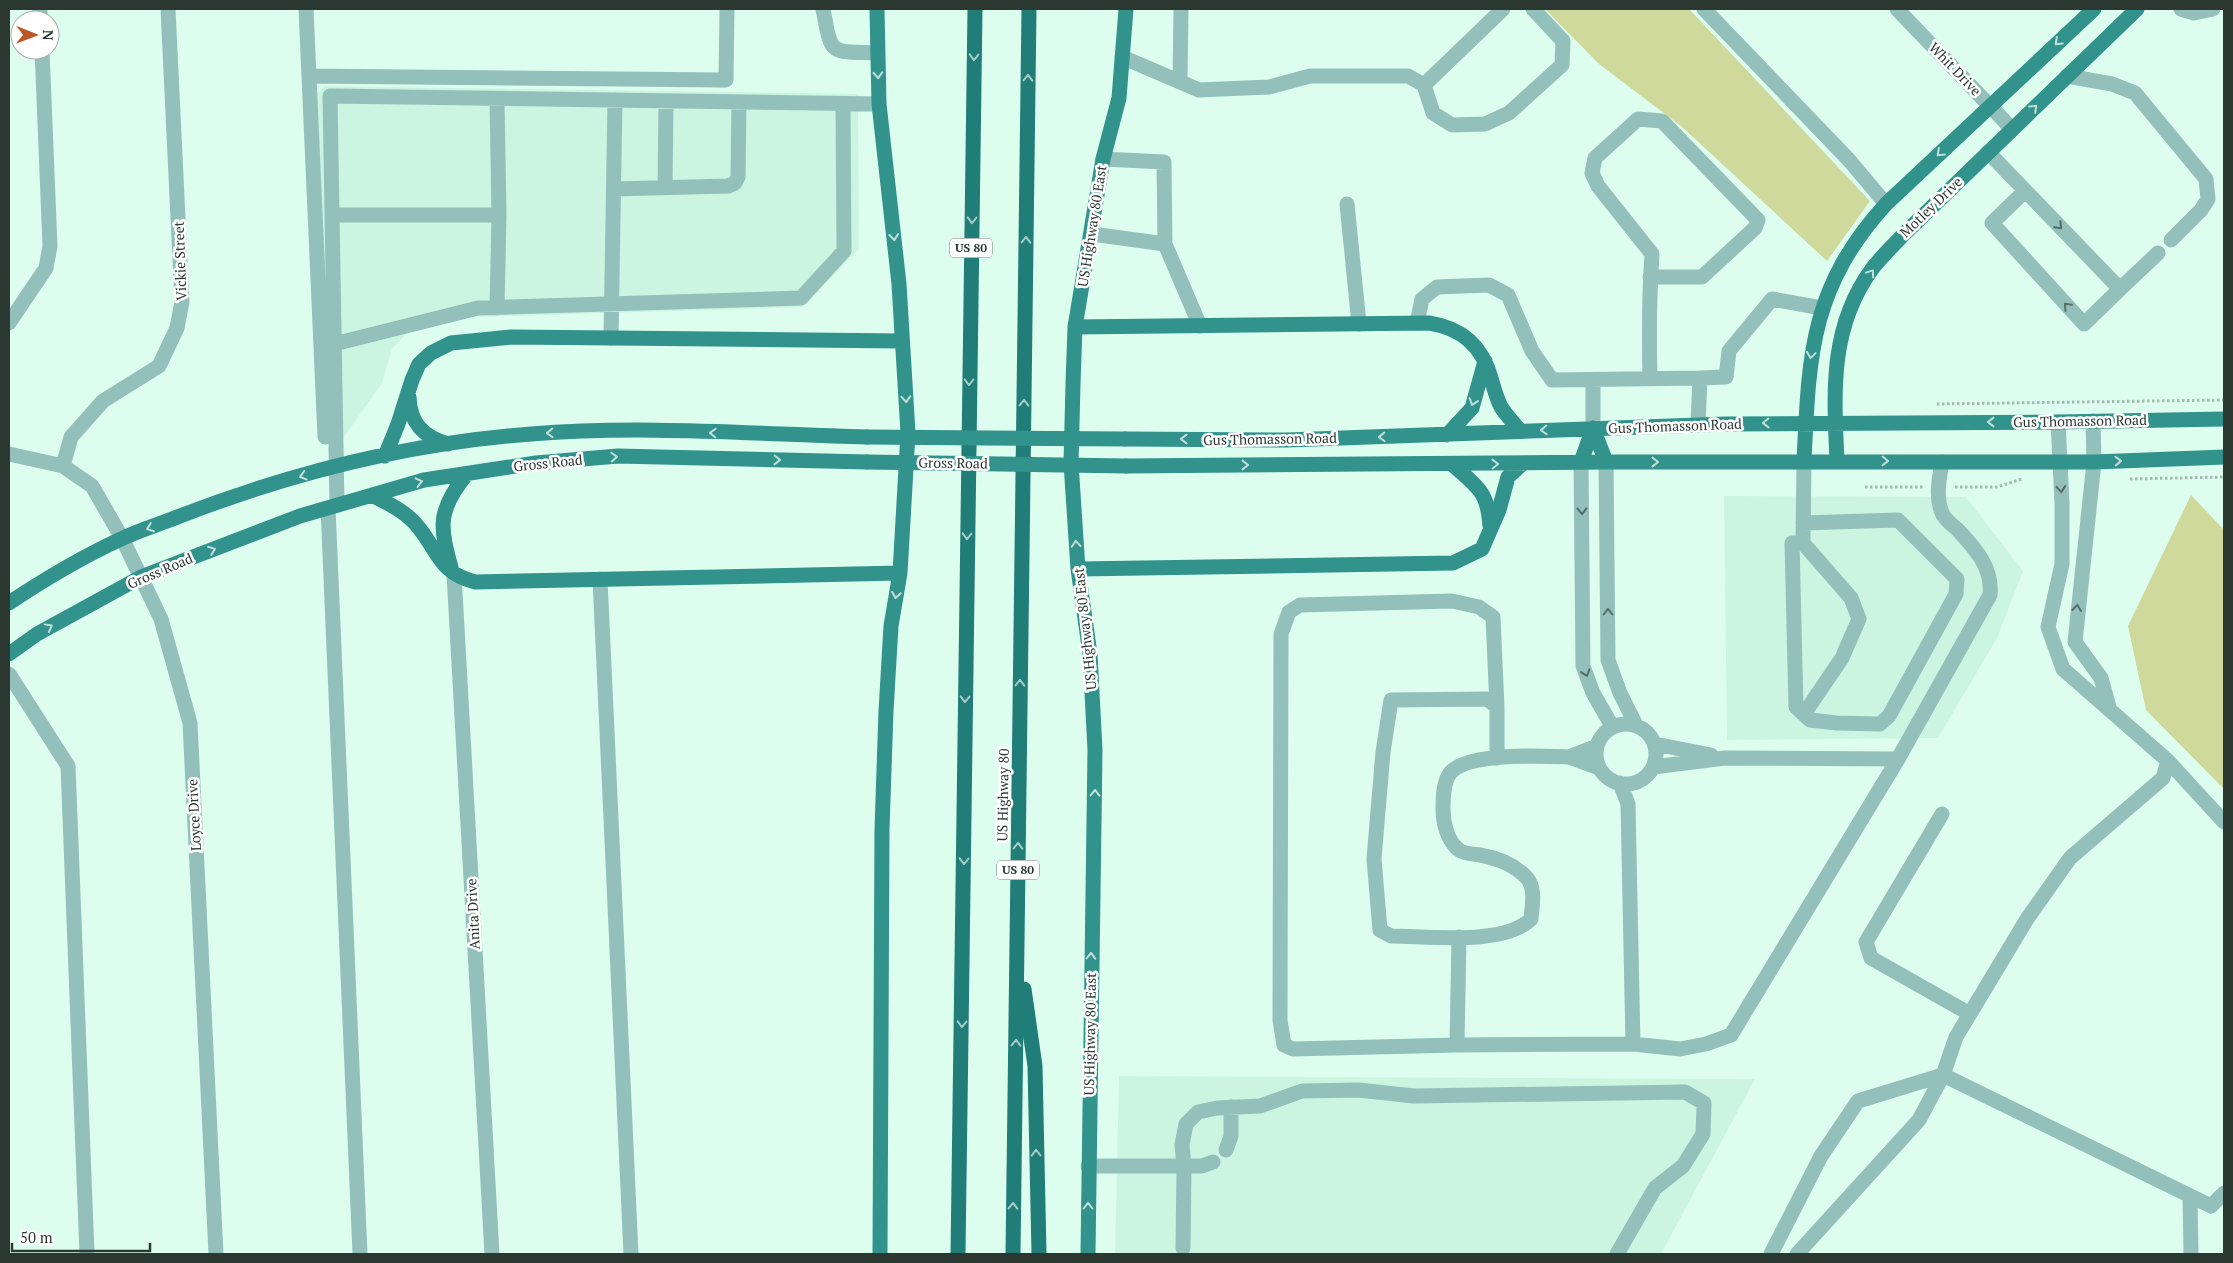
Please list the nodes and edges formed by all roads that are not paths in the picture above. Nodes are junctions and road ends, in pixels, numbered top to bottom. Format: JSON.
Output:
{"nodes":[{"id":1,"x":168,"y":9,"type":"edge"},
{"id":2,"x":306,"y":9,"type":"edge"},
{"id":3,"x":727,"y":9,"type":"edge"},
{"id":4,"x":823,"y":9,"type":"edge"},
{"id":5,"x":877,"y":9,"type":"edge"},
{"id":6,"x":975,"y":9,"type":"edge"},
{"id":7,"x":1029,"y":9,"type":"edge"},
{"id":8,"x":1126,"y":9,"type":"edge"},
{"id":9,"x":1181,"y":9,"type":"edge"},
{"id":10,"x":1503,"y":9,"type":"edge"},
{"id":11,"x":1533,"y":9,"type":"edge"},
{"id":12,"x":1704,"y":9,"type":"edge"},
{"id":13,"x":1897,"y":9,"type":"edge"},
{"id":14,"x":2094,"y":9,"type":"edge"},
{"id":15,"x":2137,"y":9,"type":"edge"},
{"id":16,"x":2181,"y":9,"type":"edge"},
{"id":17,"x":2213,"y":9,"type":"edge"},
{"id":18,"x":877,"y":53,"type":"junction"},
{"id":19,"x":1122,"y":57,"type":"junction"},
{"id":20,"x":42,"y":60,"type":"edge"},
{"id":21,"x":310,"y":76,"type":"junction"},
{"id":22,"x":2067,"y":76,"type":"junction"},
{"id":23,"x":1180,"y":81,"type":"junction"},
{"id":24,"x":1424,"y":85,"type":"junction"},
{"id":25,"x":497,"y":99,"type":"junction"},
{"id":26,"x":615,"y":100,"type":"junction"},
{"id":27,"x":666,"y":101,"type":"junction"},
{"id":28,"x":739,"y":102,"type":"junction"},
{"id":29,"x":843,"y":104,"type":"junction"},
{"id":30,"x":879,"y":104,"type":"junction"},
{"id":31,"x":1990,"y":106,"type":"junction"},
{"id":32,"x":2012,"y":129,"type":"junction"},
{"id":33,"x":1988,"y":152,"type":"junction"},
{"id":34,"x":1103,"y":159,"type":"junction"},
{"id":35,"x":666,"y":188,"type":"junction"},
{"id":36,"x":614,"y":190,"type":"junction"},
{"id":37,"x":2024,"y":192,"type":"junction"},
{"id":38,"x":1347,"y":204,"type":"dead end"},
{"id":39,"x":1886,"y":204,"type":"junction"},
{"id":40,"x":332,"y":215,"type":"junction"},
{"id":41,"x":499,"y":215,"type":"junction"},
{"id":42,"x":1092,"y":234,"type":"junction"},
{"id":43,"x":2171,"y":240,"type":"dead end"},
{"id":44,"x":1164,"y":244,"type":"junction"},
{"id":45,"x":2158,"y":252,"type":"dead end"},
{"id":46,"x":1650,"y":277,"type":"junction"},
{"id":47,"x":2120,"y":289,"type":"junction"},
{"id":48,"x":612,"y":304,"type":"junction"},
{"id":49,"x":497,"y":308,"type":"junction"},
{"id":50,"x":1822,"y":308,"type":"junction"},
{"id":51,"x":1848,"y":316,"type":"junction"},
{"id":52,"x":9,"y":323,"type":"edge"},
{"id":53,"x":1418,"y":323,"type":"junction"},
{"id":54,"x":1359,"y":324,"type":"junction"},
{"id":55,"x":1200,"y":326,"type":"junction"},
{"id":56,"x":1075,"y":327,"type":"junction"},
{"id":57,"x":611,"y":338,"type":"junction"},
{"id":58,"x":902,"y":341,"type":"junction"},
{"id":59,"x":334,"y":344,"type":"junction"},
{"id":60,"x":1485,"y":361,"type":"junction"},
{"id":61,"x":1700,"y":378,"type":"junction"},
{"id":62,"x":1650,"y":379,"type":"junction"},
{"id":63,"x":1592,"y":381,"type":"junction"},
{"id":64,"x":408,"y":393,"type":"junction"},
{"id":65,"x":2224,"y":419,"type":"edge"},
{"id":66,"x":2093,"y":421,"type":"junction"},
{"id":67,"x":2058,"y":422,"type":"junction"},
{"id":68,"x":1806,"y":423,"type":"junction"},
{"id":69,"x":1835,"y":423,"type":"junction"},
{"id":70,"x":1698,"y":424,"type":"junction"},
{"id":71,"x":1593,"y":428,"type":"junction"},
{"id":72,"x":1520,"y":431,"type":"junction"},
{"id":73,"x":1447,"y":435,"type":"junction"},
{"id":74,"x":1125,"y":439,"type":"joint"},
{"id":75,"x":450,"y":445,"type":"junction"},
{"id":76,"x":9,"y":454,"type":"edge"},
{"id":77,"x":385,"y":456,"type":"junction"},
{"id":78,"x":2224,"y":457,"type":"edge"},
{"id":79,"x":1804,"y":461,"type":"junction"},
{"id":80,"x":1837,"y":461,"type":"junction"},
{"id":81,"x":2058,"y":461,"type":"junction"},
{"id":82,"x":1581,"y":462,"type":"junction"},
{"id":83,"x":1606,"y":462,"type":"junction"},
{"id":84,"x":1942,"y":462,"type":"junction"},
{"id":85,"x":2094,"y":462,"type":"junction"},
{"id":86,"x":1522,"y":464,"type":"junction"},
{"id":87,"x":1453,"y":465,"type":"junction"},
{"id":88,"x":63,"y":466,"type":"junction"},
{"id":89,"x":1126,"y":466,"type":"joint"},
{"id":90,"x":331,"y":469,"type":"junction"},
{"id":91,"x":467,"y":474,"type":"junction"},
{"id":92,"x":372,"y":495,"type":"junction"},
{"id":93,"x":332,"y":507,"type":"junction"},
{"id":94,"x":1803,"y":523,"type":"junction"},
{"id":95,"x":1490,"y":533,"type":"junction"},
{"id":96,"x":122,"y":538,"type":"junction"},
{"id":97,"x":1803,"y":543,"type":"junction"},
{"id":98,"x":1078,"y":569,"type":"junction"},
{"id":99,"x":454,"y":574,"type":"junction"},
{"id":100,"x":900,"y":574,"type":"junction"},
{"id":101,"x":141,"y":577,"type":"junction"},
{"id":102,"x":600,"y":579,"type":"junction"},
{"id":103,"x":9,"y":603,"type":"edge"},
{"id":104,"x":2075,"y":642,"type":"junction"},
{"id":105,"x":2055,"y":648,"type":"junction"},
{"id":106,"x":9,"y":654,"type":"edge"},
{"id":107,"x":9,"y":674,"type":"edge"},
{"id":108,"x":1497,"y":707,"type":"junction"},
{"id":109,"x":2109,"y":707,"type":"junction"},
{"id":110,"x":1804,"y":714,"type":"junction"},
{"id":111,"x":1636,"y":725,"type":"junction"},
{"id":112,"x":1612,"y":726,"type":"junction"},
{"id":113,"x":1655,"y":744,"type":"junction"},
{"id":114,"x":1596,"y":746,"type":"junction"},
{"id":115,"x":1568,"y":757,"type":"junction"},
{"id":116,"x":1497,"y":758,"type":"junction"},
{"id":117,"x":1725,"y":758,"type":"junction"},
{"id":118,"x":1898,"y":759,"type":"junction"},
{"id":119,"x":2168,"y":761,"type":"junction"},
{"id":120,"x":1653,"y":767,"type":"junction"},
{"id":121,"x":1599,"y":768,"type":"junction"},
{"id":122,"x":1636,"y":782,"type":"junction"},
{"id":123,"x":1620,"y":783,"type":"junction"},
{"id":124,"x":1628,"y":804,"type":"junction"},
{"id":125,"x":1942,"y":814,"type":"dead end"},
{"id":126,"x":2224,"y":822,"type":"edge"},
{"id":127,"x":1459,"y":937,"type":"junction"},
{"id":128,"x":1017,"y":938,"type":"junction"},
{"id":129,"x":1970,"y":1014,"type":"junction"},
{"id":130,"x":1633,"y":1044,"type":"junction"},
{"id":131,"x":1458,"y":1045,"type":"junction"},
{"id":132,"x":1943,"y":1075,"type":"junction"},
{"id":133,"x":1231,"y":1108,"type":"junction"},
{"id":134,"x":1226,"y":1150,"type":"dead end"},
{"id":135,"x":1213,"y":1162,"type":"dead end"},
{"id":136,"x":1088,"y":1166,"type":"junction"},
{"id":137,"x":1184,"y":1166,"type":"junction"},
{"id":138,"x":2224,"y":1193,"type":"edge"},
{"id":139,"x":2190,"y":1196,"type":"junction"},
{"id":140,"x":1183,"y":1248,"type":"dead end"},
{"id":141,"x":86,"y":1254,"type":"edge"},
{"id":142,"x":216,"y":1254,"type":"edge"},
{"id":143,"x":360,"y":1254,"type":"edge"},
{"id":144,"x":492,"y":1254,"type":"edge"},
{"id":145,"x":631,"y":1254,"type":"edge"},
{"id":146,"x":880,"y":1254,"type":"edge"},
{"id":147,"x":958,"y":1254,"type":"edge"},
{"id":148,"x":1013,"y":1254,"type":"edge"},
{"id":149,"x":1039,"y":1254,"type":"edge"},
{"id":150,"x":1088,"y":1254,"type":"edge"},
{"id":151,"x":1617,"y":1254,"type":"edge"},
{"id":152,"x":1773,"y":1254,"type":"edge"},
{"id":153,"x":1797,"y":1254,"type":"edge"},
{"id":154,"x":2191,"y":1254,"type":"edge"}],
"edges":[{"from":1,"to":88,"type":"street","name":"Vickie Street"},
{"from":2,"to":21,"type":"street"},
{"from":3,"to":21,"type":"street"},
{"from":4,"to":18,"type":"street"},
{"from":5,"to":18,"type":"main road"},
{"from":6,"to":147,"type":"highway","number":"US 80","one_way":true},
{"from":128,"to":7,"type":"highway","name":"US Highway 80","number":"US 80","one_way":true},
{"from":8,"to":19,"type":"main road","name":"US Highway 80 East"},
{"from":9,"to":23,"type":"street"},
{"from":10,"to":24,"type":"street"},
{"from":11,"to":24,"type":"street"},
{"from":12,"to":39,"type":"street"},
{"from":13,"to":31,"type":"street","name":"Whit Drive"},
{"from":14,"to":31,"type":"main road","one_way":true},
{"from":15,"to":22,"type":"main road","name":"Motley Drive"},
{"from":16,"to":17,"type":"street"},
{"from":18,"to":30,"type":"main road","one_way":true},
{"from":19,"to":23,"type":"street"},
{"from":19,"to":34,"type":"main road","name":"US Highway 80 East"},
{"from":20,"to":52,"type":"street"},
{"from":21,"to":90,"type":"street"},
{"from":32,"to":22,"type":"main road","name":"Motley Drive","one_way":true},
{"from":22,"to":43,"type":"street"},
{"from":23,"to":24,"type":"street"},
{"from":25,"to":26,"type":"street"},
{"from":25,"to":40,"type":"street"},
{"from":25,"to":41,"type":"street"},
{"from":26,"to":27,"type":"street"},
{"from":26,"to":36,"type":"street"},
{"from":27,"to":28,"type":"street"},
{"from":27,"to":35,"type":"street"},
{"from":28,"to":29,"type":"street"},
{"from":28,"to":35,"type":"street"},
{"from":29,"to":30,"type":"street"},
{"from":29,"to":48,"type":"street"},
{"from":30,"to":58,"type":"main road","one_way":true},
{"from":31,"to":32,"type":"street","name":"Whit Drive"},
{"from":31,"to":39,"type":"main road","one_way":true},
{"from":32,"to":33,"type":"main road","name":"Motley Drive"},
{"from":33,"to":37,"type":"street"},
{"from":51,"to":33,"type":"main road","name":"Motley Drive","one_way":true},
{"from":34,"to":42,"type":"main road","name":"US Highway 80 East"},
{"from":34,"to":44,"type":"street"},
{"from":35,"to":36,"type":"street"},
{"from":36,"to":48,"type":"street"},
{"from":37,"to":47,"type":"street","one_way":true},
{"from":47,"to":37,"type":"street","one_way":true},
{"from":38,"to":54,"type":"street"},
{"from":39,"to":50,"type":"main road"},
{"from":40,"to":41,"type":"street"},
{"from":40,"to":59,"type":"street"},
{"from":41,"to":49,"type":"street"},
{"from":42,"to":44,"type":"street"},
{"from":42,"to":56,"type":"main road","name":"US Highway 80 East"},
{"from":44,"to":55,"type":"street"},
{"from":45,"to":47,"type":"street"},
{"from":46,"to":46,"type":"street"},
{"from":46,"to":62,"type":"street"},
{"from":48,"to":49,"type":"street"},
{"from":48,"to":57,"type":"street"},
{"from":49,"to":59,"type":"street"},
{"from":50,"to":51,"type":"main road"},
{"from":50,"to":61,"type":"street"},
{"from":50,"to":68,"type":"main road","one_way":true},
{"from":51,"to":69,"type":"main road","name":"Motley Drive"},
{"from":53,"to":54,"type":"main road"},
{"from":53,"to":60,"type":"main road"},
{"from":53,"to":63,"type":"street"},
{"from":54,"to":55,"type":"main road"},
{"from":55,"to":56,"type":"main road"},
{"from":98,"to":56,"type":"main road","name":"US Highway 80 East","one_way":true},
{"from":57,"to":58,"type":"main road"},
{"from":57,"to":64,"type":"main road"},
{"from":58,"to":100,"type":"main road","one_way":true},
{"from":59,"to":90,"type":"street"},
{"from":60,"to":72,"type":"main road"},
{"from":60,"to":73,"type":"main road","one_way":true},
{"from":61,"to":62,"type":"street"},
{"from":61,"to":70,"type":"street"},
{"from":62,"to":63,"type":"street"},
{"from":63,"to":71,"type":"street"},
{"from":64,"to":75,"type":"main road"},
{"from":64,"to":77,"type":"main road"},
{"from":65,"to":66,"type":"main road","name":"Gus Thomasson Road"},
{"from":66,"to":67,"type":"main road","name":"Gus Thomasson Road"},
{"from":66,"to":85,"type":"street"},
{"from":67,"to":69,"type":"main road","name":"Gus Thomasson Road","one_way":true},
{"from":67,"to":81,"type":"street"},
{"from":68,"to":69,"type":"main road","name":"Gus Thomasson Road"},
{"from":68,"to":70,"type":"main road","name":"Gus Thomasson Road","one_way":true},
{"from":68,"to":79,"type":"main road"},
{"from":69,"to":80,"type":"main road","name":"Motley Drive"},
{"from":70,"to":71,"type":"main road","name":"Gus Thomasson Road"},
{"from":71,"to":72,"type":"main road","name":"Gus Thomasson Road","one_way":true},
{"from":71,"to":82,"type":"main road"},
{"from":71,"to":83,"type":"main road"},
{"from":72,"to":73,"type":"main road","name":"Gus Thomasson Road"},
{"from":73,"to":74,"type":"main road","name":"Gus Thomasson Road","one_way":true},
{"from":74,"to":75,"type":"main road","name":"Gross Road","one_way":true,"bridge":true},
{"from":75,"to":77,"type":"main road","name":"Gross Road"},
{"from":76,"to":88,"type":"street","name":"Loyce Drive"},
{"from":77,"to":90,"type":"main road","name":"Gross Road"},
{"from":85,"to":78,"type":"main road","name":"Gus Thomasson Road","one_way":true},
{"from":79,"to":80,"type":"main road","name":"Gus Thomasson Road"},
{"from":83,"to":79,"type":"main road","name":"Gus Thomasson Road","one_way":true},
{"from":79,"to":94,"type":"street"},
{"from":80,"to":84,"type":"main road","name":"Gus Thomasson Road","one_way":true},
{"from":81,"to":84,"type":"main road","name":"Gus Thomasson Road"},
{"from":81,"to":85,"type":"main road","name":"Gus Thomasson Road"},
{"from":81,"to":105,"type":"street","one_way":true},
{"from":82,"to":83,"type":"main road","name":"Gus Thomasson Road"},
{"from":82,"to":86,"type":"main road","name":"Gus Thomasson Road"},
{"from":82,"to":112,"type":"street","one_way":true},
{"from":111,"to":83,"type":"street","one_way":true},
{"from":84,"to":118,"type":"street"},
{"from":104,"to":85,"type":"street","one_way":true},
{"from":87,"to":86,"type":"main road","name":"Gus Thomasson Road","one_way":true},
{"from":86,"to":95,"type":"main road"},
{"from":89,"to":87,"type":"main road","name":"Gus Thomasson Road","one_way":true},
{"from":87,"to":95,"type":"main road"},
{"from":88,"to":96,"type":"street","name":"Loyce Drive"},
{"from":91,"to":89,"type":"main road","name":"Gross Road","one_way":true,"bridge":true},
{"from":90,"to":93,"type":"street"},
{"from":90,"to":96,"type":"main road","name":"Gross Road","one_way":true},
{"from":92,"to":91,"type":"main road","name":"Gross Road","one_way":true},
{"from":91,"to":99,"type":"main road"},
{"from":92,"to":93,"type":"main road","name":"Gross Road"},
{"from":92,"to":99,"type":"main road"},
{"from":101,"to":93,"type":"main road","name":"Gross Road","one_way":true},
{"from":93,"to":143,"type":"street"},
{"from":94,"to":97,"type":"street"},
{"from":94,"to":110,"type":"street"},
{"from":95,"to":98,"type":"main road"},
{"from":96,"to":101,"type":"street","name":"Loyce Drive"},
{"from":96,"to":103,"type":"main road","name":"Gross Road"},
{"from":97,"to":110,"type":"street"},
{"from":97,"to":110,"type":"street"},
{"from":136,"to":98,"type":"main road","name":"US Highway 80 East","one_way":true},
{"from":99,"to":102,"type":"main road"},
{"from":99,"to":144,"type":"street","name":"Anita Drive"},
{"from":100,"to":102,"type":"main road"},
{"from":100,"to":146,"type":"main road","one_way":true},
{"from":106,"to":101,"type":"main road","name":"Gross Road","one_way":true},
{"from":101,"to":142,"type":"street","name":"Loyce Drive"},
{"from":102,"to":145,"type":"street"},
{"from":104,"to":105,"type":"street"},
{"from":104,"to":109,"type":"street"},
{"from":105,"to":109,"type":"street"},
{"from":107,"to":141,"type":"street"},
{"from":108,"to":116,"type":"street"},
{"from":108,"to":127,"type":"street"},
{"from":108,"to":131,"type":"street"},
{"from":109,"to":119,"type":"street"},
{"from":111,"to":112,"type":"street"},
{"from":111,"to":113,"type":"street"},
{"from":112,"to":114,"type":"street"},
{"from":113,"to":117,"type":"street"},
{"from":113,"to":120,"type":"street"},
{"from":114,"to":115,"type":"street"},
{"from":114,"to":121,"type":"street"},
{"from":115,"to":116,"type":"street"},
{"from":115,"to":121,"type":"street"},
{"from":116,"to":127,"type":"street"},
{"from":117,"to":118,"type":"street"},
{"from":117,"to":120,"type":"street"},
{"from":118,"to":130,"type":"street"},
{"from":119,"to":126,"type":"street"},
{"from":119,"to":129,"type":"street"},
{"from":120,"to":122,"type":"street"},
{"from":121,"to":123,"type":"street"},
{"from":122,"to":123,"type":"street"},
{"from":122,"to":124,"type":"street"},
{"from":123,"to":124,"type":"street"},
{"from":124,"to":130,"type":"street"},
{"from":125,"to":129,"type":"street"},
{"from":127,"to":131,"type":"street"},
{"from":148,"to":128,"type":"highway","name":"US Highway 80","number":"US 80","one_way":true},
{"from":149,"to":128,"type":"highway","one_way":true},
{"from":129,"to":132,"type":"street"},
{"from":130,"to":131,"type":"street"},
{"from":132,"to":139,"type":"street"},
{"from":132,"to":152,"type":"street"},
{"from":132,"to":153,"type":"street"},
{"from":133,"to":134,"type":"street"},
{"from":133,"to":137,"type":"street"},
{"from":133,"to":151,"type":"street"},
{"from":135,"to":137,"type":"street"},
{"from":136,"to":137,"type":"street"},
{"from":150,"to":136,"type":"main road","name":"US Highway 80 East","one_way":true},
{"from":137,"to":140,"type":"street"},
{"from":138,"to":139,"type":"street"},
{"from":139,"to":154,"type":"street"}]}
